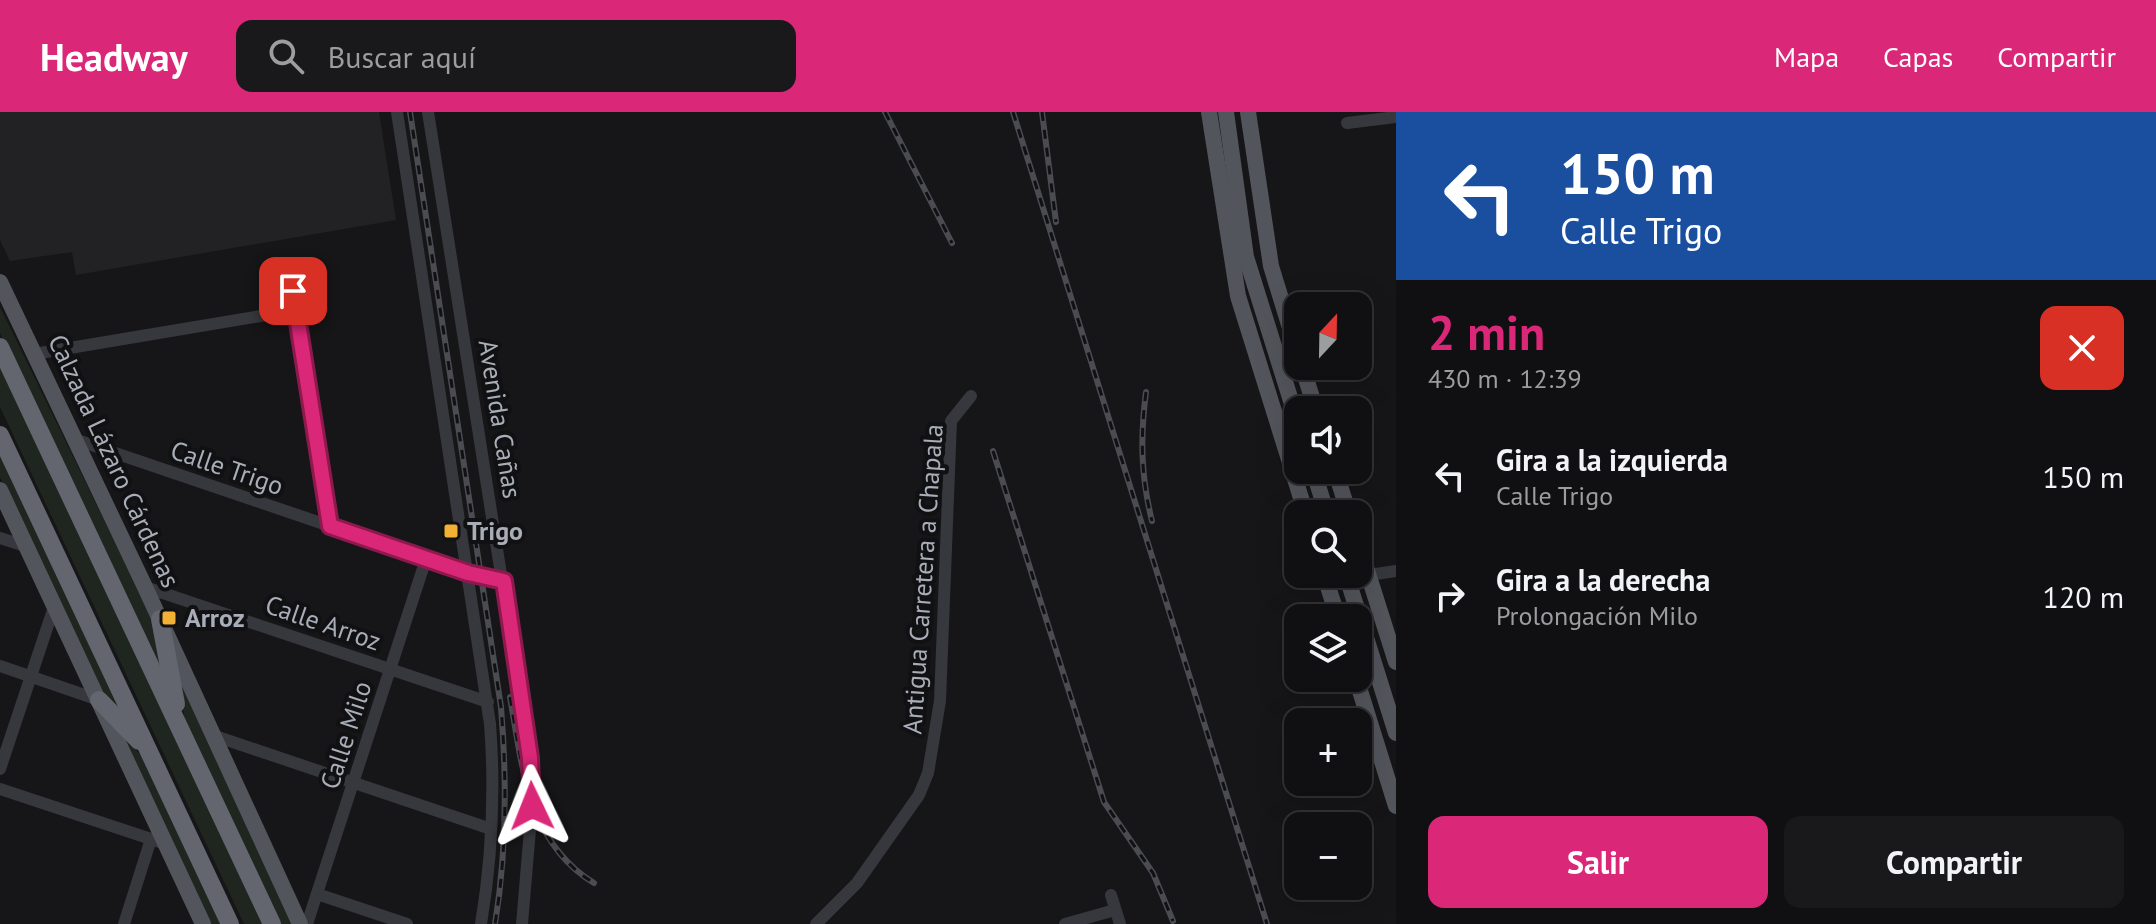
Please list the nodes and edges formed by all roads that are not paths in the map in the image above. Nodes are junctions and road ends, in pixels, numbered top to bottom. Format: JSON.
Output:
{"nodes":[{"id":1,"x":397,"y":112,"type":"edge"},
{"id":2,"x":428,"y":112,"type":"edge"},
{"id":3,"x":1209,"y":112,"type":"edge"},
{"id":4,"x":1226,"y":112,"type":"edge"},
{"id":5,"x":1248,"y":112,"type":"edge"},
{"id":6,"x":1396,"y":117,"type":"edge"},
{"id":7,"x":1347,"y":123,"type":"dead end"},
{"id":8,"x":1251,"y":132,"type":"junction"},
{"id":9,"x":1229,"y":135,"type":"junction"},
{"id":10,"x":290,"y":273,"type":"dead end"},
{"id":11,"x":0,"y":282,"type":"edge"},
{"id":12,"x":1284,"y":308,"type":"edge"},
{"id":13,"x":296,"y":310,"type":"junction"},
{"id":14,"x":0,"y":347,"type":"edge"},
{"id":15,"x":34,"y":354,"type":"junction"},
{"id":16,"x":971,"y":396,"type":"dead end"},
{"id":17,"x":1290,"y":396,"type":"edge"},
{"id":18,"x":0,"y":435,"type":"edge"},
{"id":19,"x":74,"y":439,"type":"junction"},
{"id":20,"x":0,"y":490,"type":"edge"},
{"id":21,"x":1302,"y":500,"type":"edge"},
{"id":22,"x":330,"y":526,"type":"junction"},
{"id":23,"x":0,"y":538,"type":"edge"},
{"id":24,"x":28,"y":547,"type":"junction"},
{"id":25,"x":426,"y":559,"type":"junction"},
{"id":26,"x":1396,"y":571,"type":"edge"},
{"id":27,"x":468,"y":573,"type":"junction"},
{"id":28,"x":1372,"y":575,"type":"edge"},
{"id":29,"x":504,"y":581,"type":"junction"},
{"id":30,"x":1372,"y":585,"type":"edge"},
{"id":31,"x":145,"y":587,"type":"junction"},
{"id":32,"x":1350,"y":588,"type":"edge"},
{"id":33,"x":55,"y":604,"type":"junction"},
{"id":34,"x":160,"y":619,"type":"junction"},
{"id":35,"x":1396,"y":662,"type":"edge"},
{"id":36,"x":0,"y":666,"type":"edge"},
{"id":37,"x":390,"y":669,"type":"junction"},
{"id":38,"x":31,"y":676,"type":"junction"},
{"id":39,"x":1360,"y":692,"type":"edge"},
{"id":40,"x":99,"y":700,"type":"junction"},
{"id":41,"x":488,"y":702,"type":"junction"},
{"id":42,"x":1392,"y":712,"type":"edge"},
{"id":43,"x":181,"y":730,"type":"junction"},
{"id":44,"x":1396,"y":733,"type":"edge"},
{"id":45,"x":215,"y":736,"type":"junction"},
{"id":46,"x":149,"y":752,"type":"junction"},
{"id":47,"x":0,"y":769,"type":"edge"},
{"id":48,"x":353,"y":783,"type":"junction"},
{"id":49,"x":0,"y":789,"type":"edge"},
{"id":50,"x":1396,"y":806,"type":"edge"},
{"id":51,"x":491,"y":829,"type":"junction"},
{"id":52,"x":158,"y":842,"type":"junction"},
{"id":53,"x":317,"y":894,"type":"junction"},
{"id":54,"x":1111,"y":895,"type":"dead end"},
{"id":55,"x":1115,"y":910,"type":"junction"},
{"id":56,"x":124,"y":924,"type":"edge"},
{"id":57,"x":203,"y":924,"type":"edge"},
{"id":58,"x":230,"y":924,"type":"edge"},
{"id":59,"x":272,"y":924,"type":"edge"},
{"id":60,"x":300,"y":924,"type":"edge"},
{"id":61,"x":307,"y":924,"type":"edge"},
{"id":62,"x":407,"y":924,"type":"edge"},
{"id":63,"x":481,"y":924,"type":"edge"},
{"id":64,"x":522,"y":924,"type":"edge"},
{"id":65,"x":816,"y":924,"type":"edge"},
{"id":66,"x":1065,"y":924,"type":"edge"},
{"id":67,"x":1120,"y":924,"type":"edge"}],
"edges":[{"from":1,"to":27,"type":"street"},
{"from":2,"to":29,"type":"street","name":"Avenida Cañas"},
{"from":3,"to":21,"type":"main road"},
{"from":4,"to":9,"type":"main road"},
{"from":5,"to":8,"type":"main road"},
{"from":6,"to":7,"type":"street"},
{"from":8,"to":9,"type":"main road"},
{"from":8,"to":12,"type":"main road"},
{"from":9,"to":17,"type":"main road"},
{"from":10,"to":13,"type":"street"},
{"from":11,"to":15,"type":"main road","name":"Calzada Lázaro Cárdenas"},
{"from":13,"to":15,"type":"street"},
{"from":13,"to":22,"type":"street"},
{"from":14,"to":43,"type":"highway","name":"Calzada Lázaro Cárdenas"},
{"from":15,"to":19,"type":"main road","name":"Calzada Lázaro Cárdenas"},
{"from":16,"to":65,"type":"street","name":"Antigua Carretera a Chapala"},
{"from":18,"to":46,"type":"highway"},
{"from":19,"to":22,"type":"street","name":"Calle Trigo"},
{"from":19,"to":31,"type":"main road","name":"Calzada Lázaro Cárdenas"},
{"from":20,"to":24,"type":"main road"},
{"from":22,"to":25,"type":"street","name":"Calle Trigo"},
{"from":23,"to":24,"type":"street"},
{"from":24,"to":33,"type":"main road"},
{"from":25,"to":27,"type":"street","name":"Calle Trigo"},
{"from":25,"to":37,"type":"street","name":"Calle Milo"},
{"from":26,"to":28,"type":"street"},
{"from":27,"to":29,"type":"street","name":"Calle Trigo"},
{"from":27,"to":41,"type":"street"},
{"from":29,"to":64,"type":"street","name":"Avenida Cañas"},
{"from":30,"to":35,"type":"main road"},
{"from":31,"to":34,"type":"main road","name":"Calzada Lázaro Cárdenas"},
{"from":31,"to":37,"type":"street","name":"Calle Arroz"},
{"from":32,"to":42,"type":"main road"},
{"from":33,"to":38,"type":"street"},
{"from":33,"to":40,"type":"main road"},
{"from":34,"to":43,"type":"highway"},
{"from":34,"to":45,"type":"main road","name":"Calzada Lázaro Cárdenas"},
{"from":36,"to":38,"type":"street"},
{"from":37,"to":41,"type":"street","name":"Calle Arroz"},
{"from":37,"to":48,"type":"street","name":"Calle Milo"},
{"from":38,"to":40,"type":"street"},
{"from":38,"to":47,"type":"street"},
{"from":39,"to":50,"type":"main road"},
{"from":40,"to":46,"type":"highway"},
{"from":40,"to":52,"type":"main road"},
{"from":41,"to":51,"type":"street"},
{"from":42,"to":44,"type":"main road"},
{"from":43,"to":59,"type":"highway","name":"Calzada Lázaro Cárdenas"},
{"from":45,"to":48,"type":"street"},
{"from":45,"to":60,"type":"main road","name":"Calzada Lázaro Cárdenas"},
{"from":46,"to":58,"type":"highway"},
{"from":48,"to":51,"type":"street"},
{"from":48,"to":53,"type":"street","name":"Calle Milo"},
{"from":49,"to":52,"type":"street"},
{"from":51,"to":63,"type":"street"},
{"from":52,"to":56,"type":"street"},
{"from":52,"to":57,"type":"main road"},
{"from":53,"to":61,"type":"street","name":"Calle Milo"},
{"from":53,"to":62,"type":"street"},
{"from":54,"to":55,"type":"street"},
{"from":55,"to":66,"type":"street"},
{"from":55,"to":67,"type":"street"}]}
